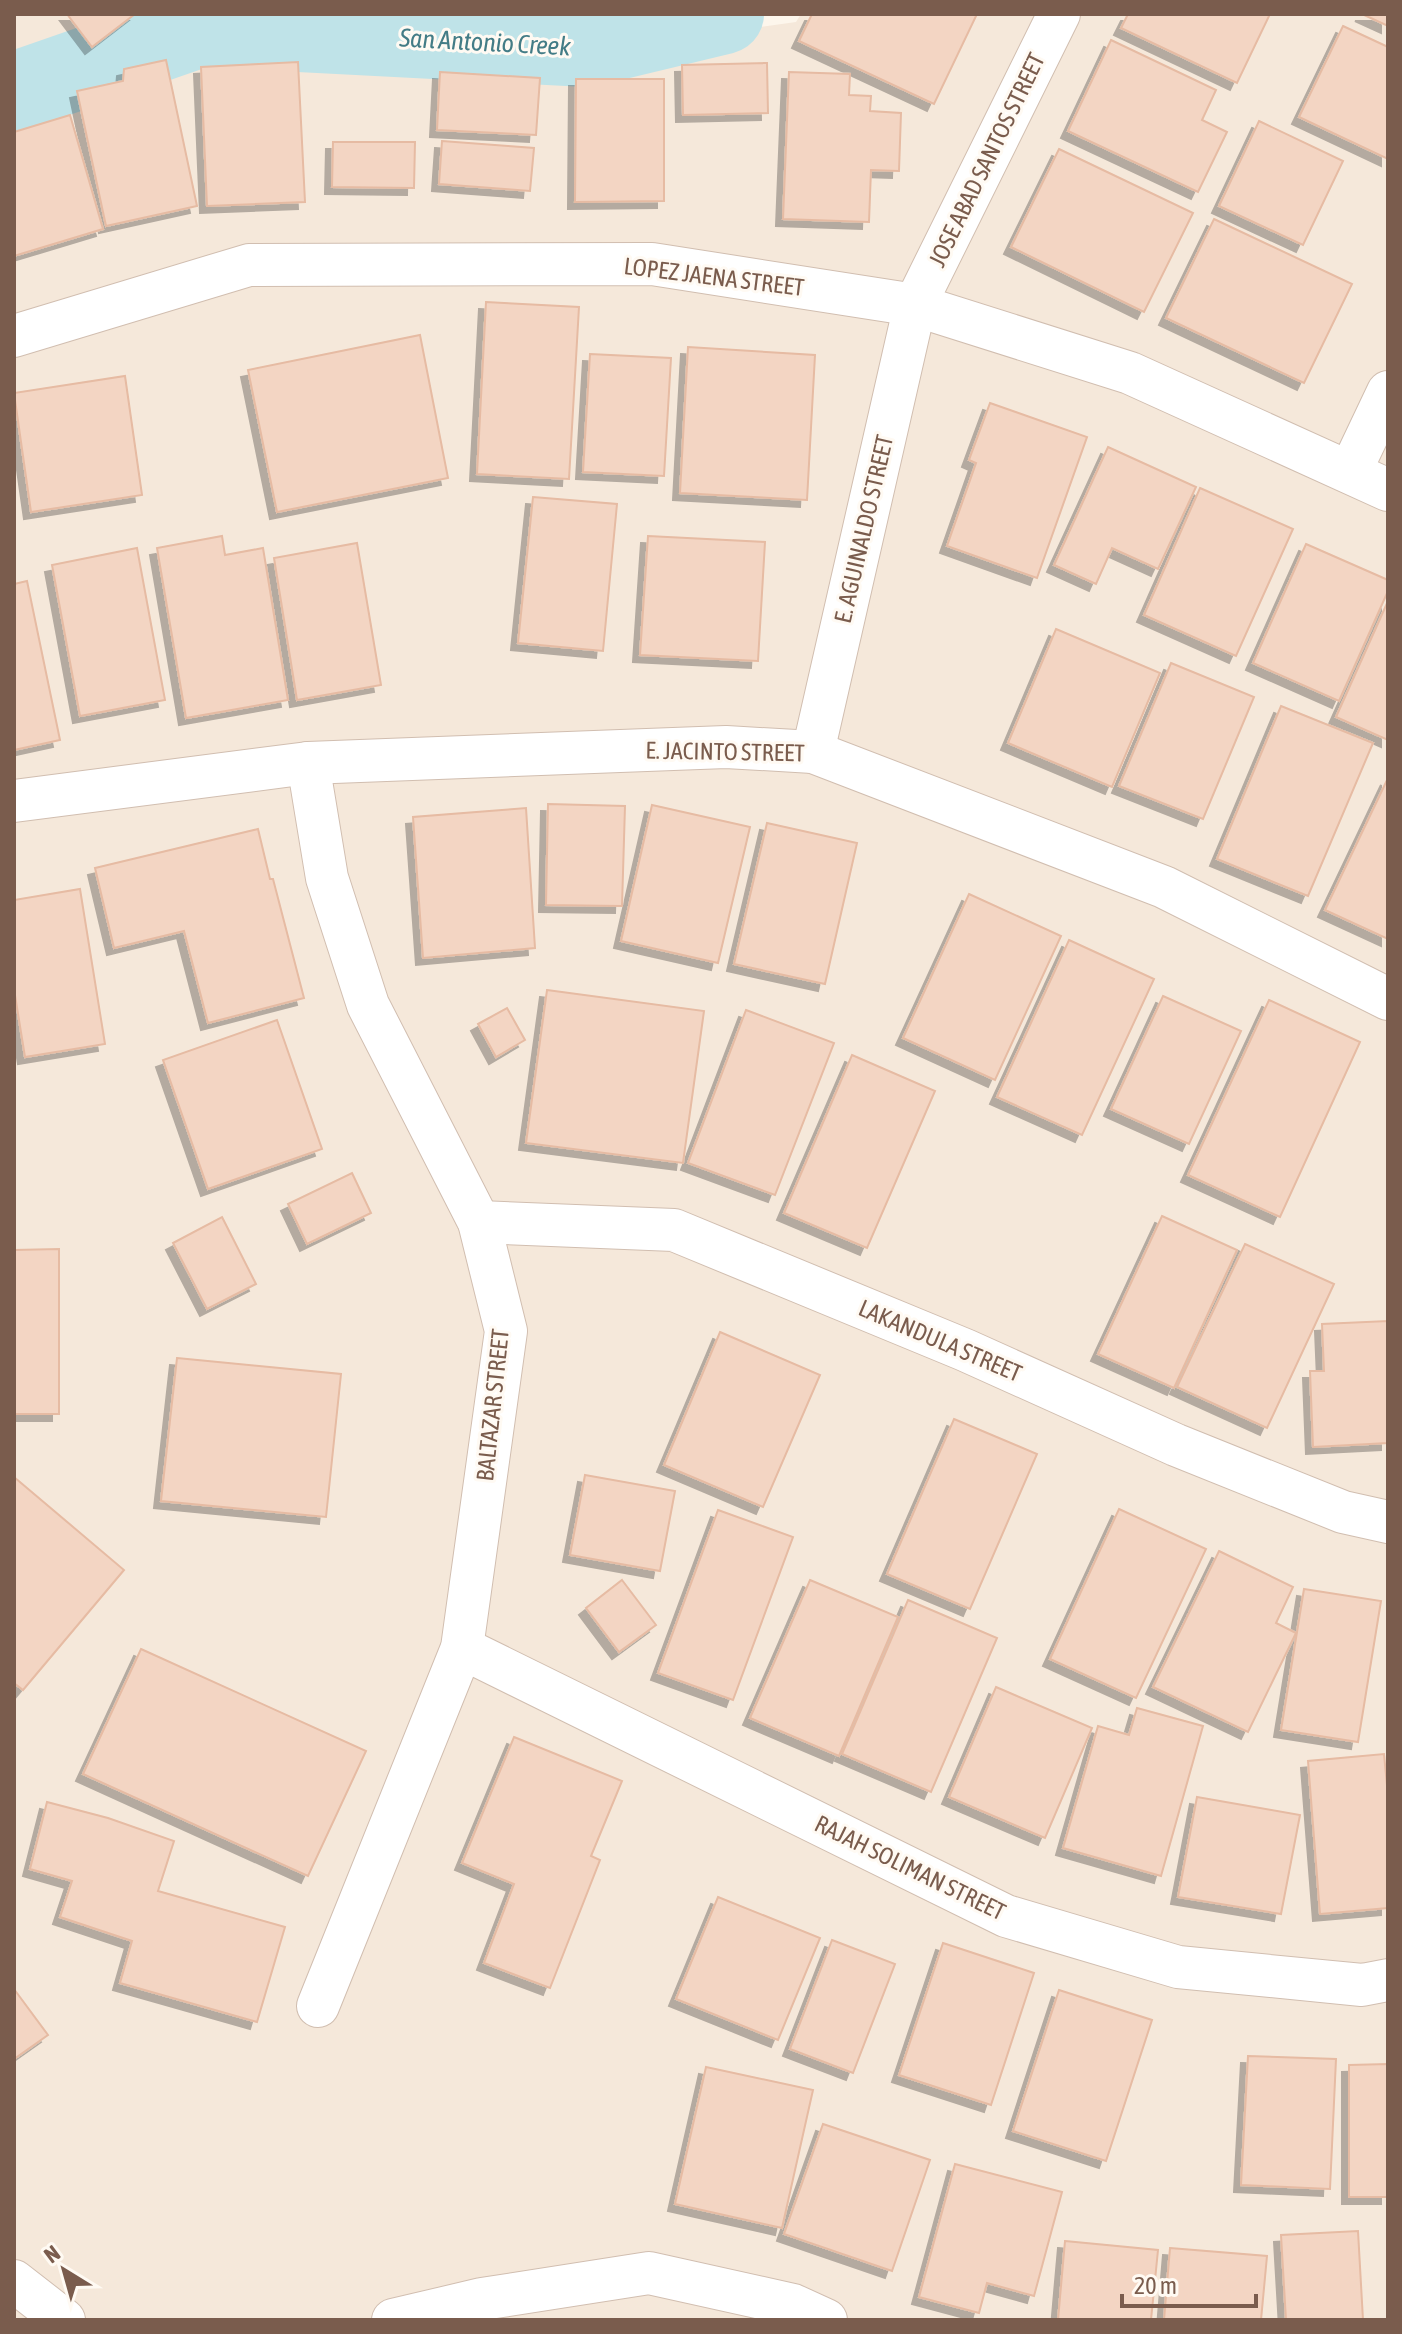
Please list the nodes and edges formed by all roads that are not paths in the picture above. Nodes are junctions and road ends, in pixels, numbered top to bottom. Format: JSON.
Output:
{"nodes":[{"id":1,"x":1059,"y":14,"type":"edge"},
{"id":2,"x":915,"y":305,"type":"junction"},
{"id":3,"x":14,"y":336,"type":"edge"},
{"id":4,"x":1388,"y":392,"type":"edge"},
{"id":5,"x":1350,"y":472,"type":"junction"},
{"id":6,"x":1388,"y":490,"type":"edge"},
{"id":7,"x":813,"y":752,"type":"junction"},
{"id":8,"x":308,"y":763,"type":"junction"},
{"id":9,"x":14,"y":801,"type":"edge"},
{"id":10,"x":1388,"y":999,"type":"edge"},
{"id":11,"x":479,"y":1222,"type":"junction"},
{"id":12,"x":1388,"y":1522,"type":"edge"},
{"id":13,"x":462,"y":1648,"type":"junction"},
{"id":14,"x":1388,"y":1980,"type":"edge"},
{"id":15,"x":318,"y":2006,"type":"dead end"},
{"id":16,"x":14,"y":2281,"type":"edge"},
{"id":17,"x":64,"y":2320,"type":"edge"},
{"id":18,"x":393,"y":2320,"type":"edge"},
{"id":19,"x":826,"y":2320,"type":"edge"}],
"edges":[{"from":1,"to":2,"type":"street","name":"JOSE ABAD SANTOS STREET"},
{"from":2,"to":3,"type":"street","name":"LOPEZ JAENA STREET"},
{"from":2,"to":5,"type":"street","name":"LOPEZ JAENA STREET"},
{"from":2,"to":7,"type":"street","name":"E. AGUINALDO STREET"},
{"from":4,"to":5,"type":"street"},
{"from":5,"to":6,"type":"street","name":"LOPEZ JAENA STREET"},
{"from":7,"to":8,"type":"street","name":"E. JACINTO STREET"},
{"from":7,"to":10,"type":"street","name":"E. JACINTO STREET"},
{"from":8,"to":9,"type":"street","name":"E. JACINTO STREET"},
{"from":8,"to":11,"type":"street","name":"BALTAZAR STREET"},
{"from":11,"to":12,"type":"street","name":"LAKANDULA STREET"},
{"from":11,"to":13,"type":"street","name":"BALTAZAR STREET"},
{"from":13,"to":14,"type":"street","name":"RAJAH SOLIMAN STREET"},
{"from":13,"to":15,"type":"street","name":"BALTAZAR STREET"},
{"from":16,"to":17,"type":"street"},
{"from":18,"to":19,"type":"street"}]}
